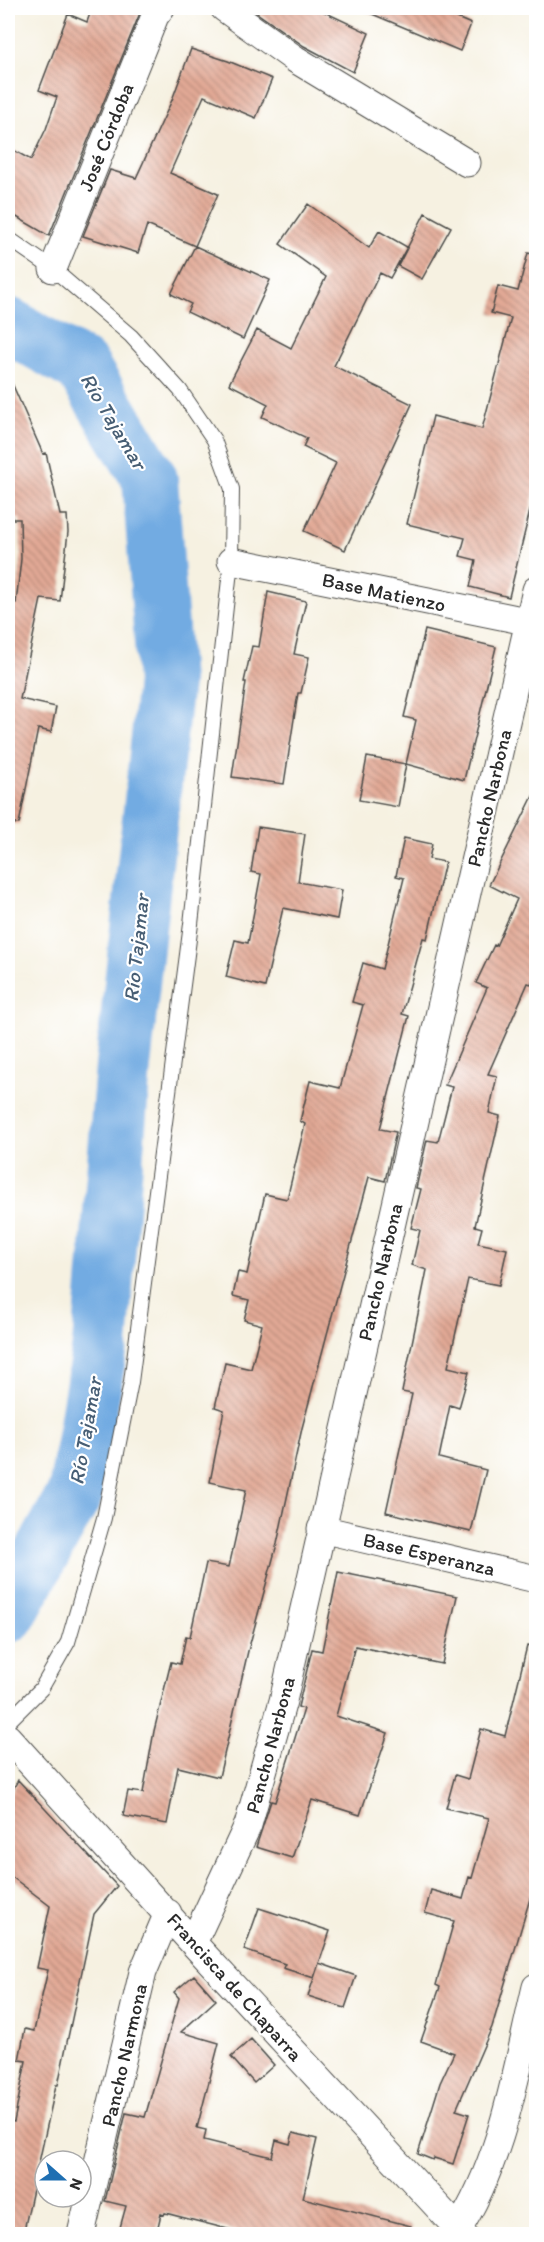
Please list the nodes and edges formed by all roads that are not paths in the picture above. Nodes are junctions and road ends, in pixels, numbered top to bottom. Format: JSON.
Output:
{"nodes":[{"id":1,"x":161,"y":8,"type":"edge"},
{"id":2,"x":224,"y":8,"type":"edge"},
{"id":3,"x":467,"y":163,"type":"dead end"},
{"id":4,"x":8,"y":238,"type":"edge"},
{"id":5,"x":53,"y":269,"type":"junction"},
{"id":6,"x":231,"y":561,"type":"junction"},
{"id":7,"x":537,"y":590,"type":"edge"},
{"id":8,"x":533,"y":622,"type":"edge"},
{"id":9,"x":321,"y":1530,"type":"junction"},
{"id":10,"x":537,"y":1579,"type":"edge"},
{"id":11,"x":8,"y":1722,"type":"edge"},
{"id":12,"x":8,"y":1738,"type":"edge"},
{"id":13,"x":168,"y":1913,"type":"junction"},
{"id":14,"x":193,"y":1943,"type":"junction"},
{"id":15,"x":537,"y":1987,"type":"edge"},
{"id":16,"x":459,"y":2233,"type":"edge"},
{"id":17,"x":81,"y":2235,"type":"edge"}],
"edges":[{"from":1,"to":5,"type":"street","name":"José Córdoba"},
{"from":2,"to":3,"type":"street"},
{"from":4,"to":5,"type":"lane"},
{"from":5,"to":6,"type":"lane"},
{"from":6,"to":8,"type":"street","name":"Base Matienzo"},
{"from":6,"to":11,"type":"lane"},
{"from":7,"to":8,"type":"street","name":"Pancho Narbona"},
{"from":8,"to":9,"type":"street","name":"Pancho Narbona"},
{"from":9,"to":10,"type":"street","name":"Base Esperanza"},
{"from":9,"to":14,"type":"street","name":"Pancho Narbona"},
{"from":12,"to":13,"type":"street","name":"Francisca de Chaparra"},
{"from":13,"to":14,"type":"street","name":"Francisca de Chaparra"},
{"from":13,"to":17,"type":"street","name":"Pancho Narmona"},
{"from":14,"to":16,"type":"street","name":"Francisca de Chaparra"},
{"from":15,"to":16,"type":"street"}]}
